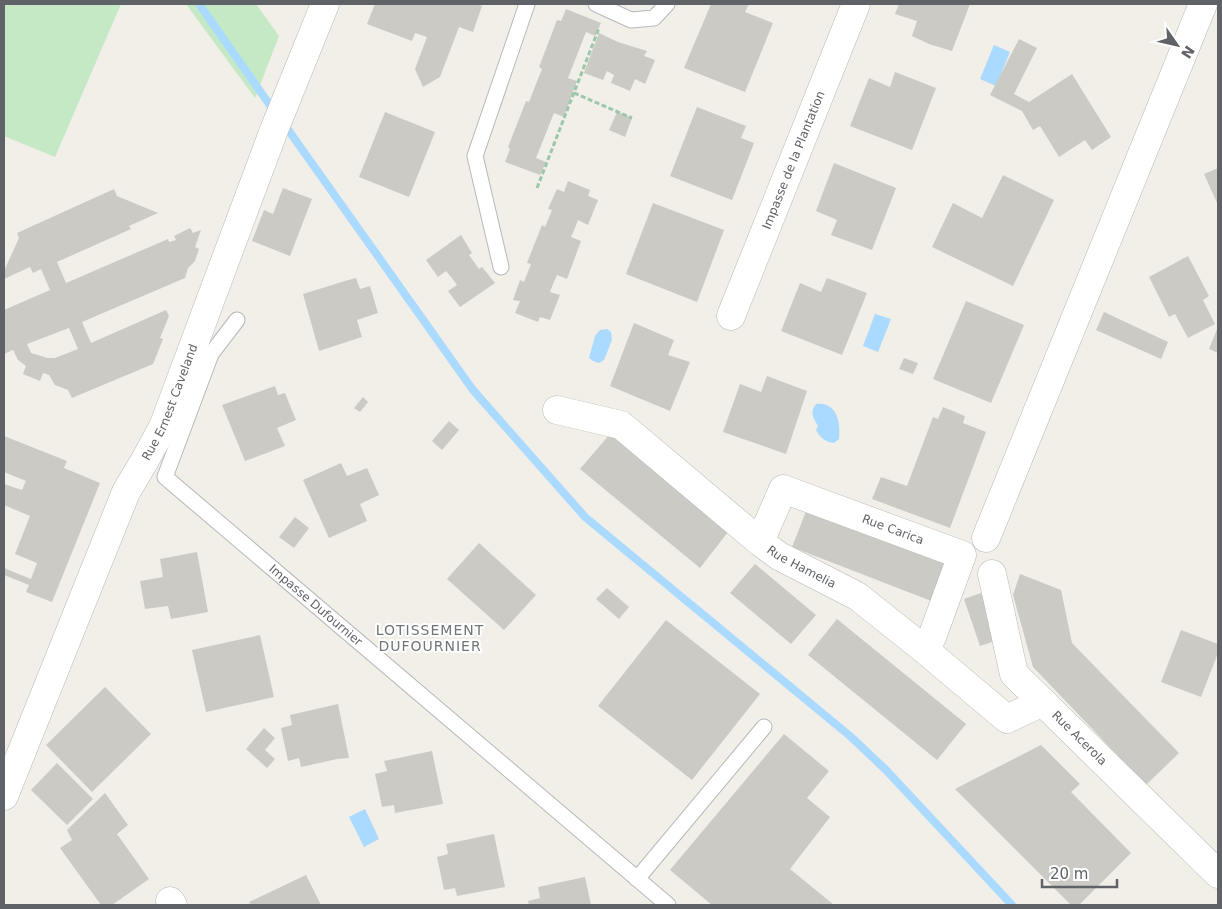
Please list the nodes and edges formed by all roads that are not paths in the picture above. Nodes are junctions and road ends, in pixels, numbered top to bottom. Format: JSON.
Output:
{"nodes":[{"id":1,"x":325,"y":4,"type":"edge"},
{"id":2,"x":527,"y":4,"type":"edge"},
{"id":3,"x":667,"y":4,"type":"edge"},
{"id":4,"x":856,"y":4,"type":"edge"},
{"id":5,"x":1203,"y":4,"type":"edge"},
{"id":6,"x":601,"y":6,"type":"edge"},
{"id":7,"x":501,"y":267,"type":"dead end"},
{"id":8,"x":731,"y":316,"type":"dead end"},
{"id":9,"x":237,"y":320,"type":"dead end"},
{"id":10,"x":556,"y":410,"type":"dead end"},
{"id":11,"x":986,"y":538,"type":"dead end"},
{"id":12,"x":760,"y":542,"type":"junction"},
{"id":13,"x":992,"y":574,"type":"dead end"},
{"id":14,"x":926,"y":650,"type":"junction"},
{"id":15,"x":1043,"y":702,"type":"junction"},
{"id":16,"x":764,"y":727,"type":"dead end"},
{"id":17,"x":4,"y":796,"type":"edge"},
{"id":18,"x":1218,"y":874,"type":"edge"},
{"id":19,"x":637,"y":879,"type":"junction"},
{"id":20,"x":668,"y":905,"type":"edge"}],
"edges":[{"from":1,"to":17,"type":"street","name":"Rue Ernest Caveland"},
{"from":2,"to":7,"type":"lane"},
{"from":3,"to":6,"type":"lane"},
{"from":4,"to":8,"type":"street","name":"Impasse de la Plantation"},
{"from":5,"to":11,"type":"street"},
{"from":9,"to":19,"type":"lane","name":"Impasse Dufournier"},
{"from":10,"to":12,"type":"street","name":"Rue Hamelia"},
{"from":12,"to":14,"type":"street","name":"Rue Hamelia"},
{"from":12,"to":14,"type":"street","name":"Rue Carica"},
{"from":13,"to":15,"type":"street","name":"Rue Acerola"},
{"from":14,"to":15,"type":"street","name":"Rue Hamelia"},
{"from":15,"to":18,"type":"street","name":"Rue Acerola"},
{"from":16,"to":19,"type":"lane"},
{"from":19,"to":20,"type":"lane","name":"Impasse Dufournier"}]}
